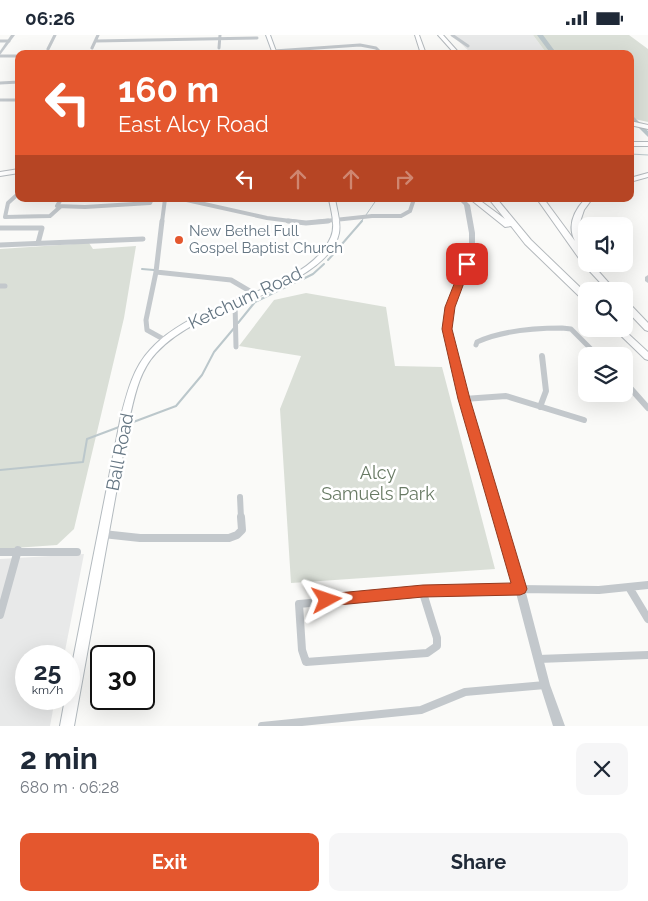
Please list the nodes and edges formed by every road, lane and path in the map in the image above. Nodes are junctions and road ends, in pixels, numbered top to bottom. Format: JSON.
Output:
{"nodes":[{"id":1,"x":13,"y":35,"type":"edge"},
{"id":2,"x":55,"y":35,"type":"edge"},
{"id":3,"x":98,"y":35,"type":"edge"},
{"id":4,"x":139,"y":35,"type":"edge"},
{"id":5,"x":417,"y":35,"type":"edge"},
{"id":6,"x":440,"y":35,"type":"edge"},
{"id":7,"x":452,"y":35,"type":"edge"},
{"id":8,"x":268,"y":36,"type":"edge"},
{"id":9,"x":180,"y":37,"type":"edge"},
{"id":10,"x":220,"y":37,"type":"edge"},
{"id":11,"x":138,"y":40,"type":"junction"},
{"id":12,"x":0,"y":41,"type":"edge"},
{"id":13,"x":9,"y":41,"type":"junction"},
{"id":14,"x":96,"y":41,"type":"junction"},
{"id":15,"x":468,"y":46,"type":"dead end"},
{"id":16,"x":47,"y":50,"type":"edge"},
{"id":17,"x":92,"y":50,"type":"edge"},
{"id":18,"x":219,"y":50,"type":"edge"},
{"id":19,"x":274,"y":50,"type":"edge"},
{"id":20,"x":307,"y":50,"type":"edge"},
{"id":21,"x":379,"y":50,"type":"edge"},
{"id":22,"x":423,"y":50,"type":"edge"},
{"id":23,"x":454,"y":50,"type":"edge"},
{"id":24,"x":0,"y":55,"type":"edge"},
{"id":25,"x":15,"y":56,"type":"edge"},
{"id":26,"x":15,"y":82,"type":"edge"},
{"id":27,"x":0,"y":83,"type":"edge"},
{"id":28,"x":0,"y":100,"type":"edge"},
{"id":29,"x":15,"y":100,"type":"edge"},
{"id":30,"x":634,"y":124,"type":"edge"},
{"id":31,"x":648,"y":127,"type":"edge"},
{"id":32,"x":634,"y":144,"type":"edge"},
{"id":33,"x":648,"y":144,"type":"edge"},
{"id":34,"x":15,"y":172,"type":"edge"},
{"id":35,"x":0,"y":174,"type":"edge"},
{"id":36,"x":647,"y":175,"type":"edge"},
{"id":37,"x":634,"y":179,"type":"edge"},
{"id":38,"x":15,"y":195,"type":"edge"},
{"id":39,"x":59,"y":202,"type":"edge"},
{"id":40,"x":150,"y":202,"type":"edge"},
{"id":41,"x":165,"y":202,"type":"edge"},
{"id":42,"x":196,"y":202,"type":"edge"},
{"id":43,"x":333,"y":202,"type":"edge"},
{"id":44,"x":413,"y":202,"type":"edge"},
{"id":45,"x":464,"y":202,"type":"edge"},
{"id":46,"x":479,"y":202,"type":"edge"},
{"id":47,"x":495,"y":202,"type":"edge"},
{"id":48,"x":499,"y":202,"type":"edge"},
{"id":49,"x":542,"y":202,"type":"edge"},
{"id":50,"x":586,"y":202,"type":"edge"},
{"id":51,"x":60,"y":207,"type":"junction"},
{"id":52,"x":505,"y":214,"type":"junction"},
{"id":53,"x":336,"y":221,"type":"junction"},
{"id":54,"x":0,"y":228,"type":"edge"},
{"id":55,"x":143,"y":239,"type":"dead end"},
{"id":56,"x":578,"y":239,"type":"edge"},
{"id":57,"x":528,"y":242,"type":"junction"},
{"id":58,"x":38,"y":243,"type":"junction"},
{"id":59,"x":0,"y":245,"type":"edge"},
{"id":60,"x":578,"y":251,"type":"edge"},
{"id":61,"x":156,"y":270,"type":"junction"},
{"id":62,"x":595,"y":272,"type":"edge"},
{"id":63,"x":648,"y":277,"type":"edge"},
{"id":64,"x":648,"y":281,"type":"edge"},
{"id":65,"x":603,"y":282,"type":"edge"},
{"id":66,"x":578,"y":290,"type":"edge"},
{"id":67,"x":255,"y":294,"type":"junction"},
{"id":68,"x":235,"y":302,"type":"junction"},
{"id":69,"x":633,"y":312,"type":"edge"},
{"id":70,"x":648,"y":328,"type":"edge"},
{"id":71,"x":627,"y":337,"type":"edge"},
{"id":72,"x":165,"y":340,"type":"junction"},
{"id":73,"x":476,"y":345,"type":"dead end"},
{"id":74,"x":236,"y":347,"type":"dead end"},
{"id":75,"x":589,"y":347,"type":"edge"},
{"id":76,"x":542,"y":356,"type":"dead end"},
{"id":77,"x":648,"y":357,"type":"edge"},
{"id":78,"x":633,"y":391,"type":"edge"},
{"id":79,"x":464,"y":399,"type":"junction"},
{"id":80,"x":540,"y":407,"type":"junction"},
{"id":81,"x":648,"y":407,"type":"edge"},
{"id":82,"x":584,"y":421,"type":"dead end"},
{"id":83,"x":240,"y":497,"type":"dead end"},
{"id":84,"x":103,"y":533,"type":"junction"},
{"id":85,"x":18,"y":550,"type":"junction"},
{"id":86,"x":0,"y":552,"type":"edge"},
{"id":87,"x":77,"y":552,"type":"dead end"},
{"id":88,"x":648,"y":585,"type":"edge"},
{"id":89,"x":520,"y":589,"type":"junction"},
{"id":90,"x":630,"y":589,"type":"junction"},
{"id":91,"x":423,"y":591,"type":"junction"},
{"id":92,"x":0,"y":615,"type":"edge"},
{"id":93,"x":648,"y":619,"type":"edge"},
{"id":94,"x":648,"y":655,"type":"edge"},
{"id":95,"x":538,"y":659,"type":"junction"},
{"id":96,"x":545,"y":685,"type":"junction"},
{"id":97,"x":262,"y":725,"type":"edge"},
{"id":98,"x":67,"y":726,"type":"edge"},
{"id":99,"x":559,"y":726,"type":"edge"}],
"edges":[{"from":1,"to":13,"type":"street"},
{"from":2,"to":16,"type":"street"},
{"from":3,"to":14,"type":"street"},
{"from":4,"to":11,"type":"street"},
{"from":5,"to":22,"type":"highway"},
{"from":6,"to":23,"type":"highway"},
{"from":7,"to":15,"type":"street"},
{"from":8,"to":10,"type":"street"},
{"from":8,"to":19,"type":"main road"},
{"from":9,"to":10,"type":"street"},
{"from":9,"to":11,"type":"street"},
{"from":10,"to":18,"type":"street"},
{"from":11,"to":14,"type":"street"},
{"from":12,"to":13,"type":"street"},
{"from":13,"to":24,"type":"street"},
{"from":14,"to":17,"type":"street"},
{"from":20,"to":21,"type":"street"},
{"from":24,"to":25,"type":"street"},
{"from":26,"to":27,"type":"street"},
{"from":28,"to":29,"type":"street"},
{"from":30,"to":31,"type":"highway"},
{"from":32,"to":33,"type":"main road"},
{"from":34,"to":35,"type":"main road"},
{"from":36,"to":37,"type":"highway"},
{"from":38,"to":51,"type":"street"},
{"from":39,"to":51,"type":"street"},
{"from":40,"to":51,"type":"street"},
{"from":41,"to":61,"type":"street"},
{"from":42,"to":53,"type":"street"},
{"from":43,"to":53,"type":"main road","name":"Ketchum Road"},
{"from":44,"to":53,"type":"street"},
{"from":45,"to":79,"type":"street"},
{"from":46,"to":57,"type":"highway"},
{"from":47,"to":52,"type":"highway"},
{"from":48,"to":52,"type":"highway"},
{"from":49,"to":60,"type":"highway"},
{"from":50,"to":56,"type":"highway"},
{"from":52,"to":57,"type":"highway"},
{"from":53,"to":67,"type":"main road","name":"Ketchum Road"},
{"from":54,"to":58,"type":"street"},
{"from":55,"to":58,"type":"street"},
{"from":57,"to":66,"type":"highway"},
{"from":58,"to":59,"type":"street"},
{"from":61,"to":67,"type":"street"},
{"from":61,"to":72,"type":"street"},
{"from":62,"to":65,"type":"highway"},
{"from":63,"to":64,"type":"street"},
{"from":67,"to":68,"type":"main road","name":"Ketchum Road"},
{"from":68,"to":72,"type":"main road","name":"Ketchum Road"},
{"from":68,"to":74,"type":"street"},
{"from":69,"to":70,"type":"highway"},
{"from":71,"to":77,"type":"highway"},
{"from":72,"to":84,"type":"main road","name":"Ball Road"},
{"from":73,"to":75,"type":"street"},
{"from":76,"to":80,"type":"street"},
{"from":78,"to":81,"type":"street"},
{"from":79,"to":80,"type":"street"},
{"from":79,"to":89,"type":"street"},
{"from":80,"to":82,"type":"street"},
{"from":83,"to":84,"type":"street"},
{"from":84,"to":98,"type":"main road","name":"Ball Road"},
{"from":85,"to":86,"type":"street"},
{"from":85,"to":87,"type":"street"},
{"from":85,"to":92,"type":"street"},
{"from":88,"to":90,"type":"street"},
{"from":89,"to":90,"type":"street"},
{"from":89,"to":91,"type":"street"},
{"from":89,"to":95,"type":"street"},
{"from":90,"to":93,"type":"street"},
{"from":91,"to":91,"type":"street"},
{"from":94,"to":95,"type":"street"},
{"from":95,"to":96,"type":"street"},
{"from":96,"to":97,"type":"street"},
{"from":96,"to":99,"type":"street"}]}
